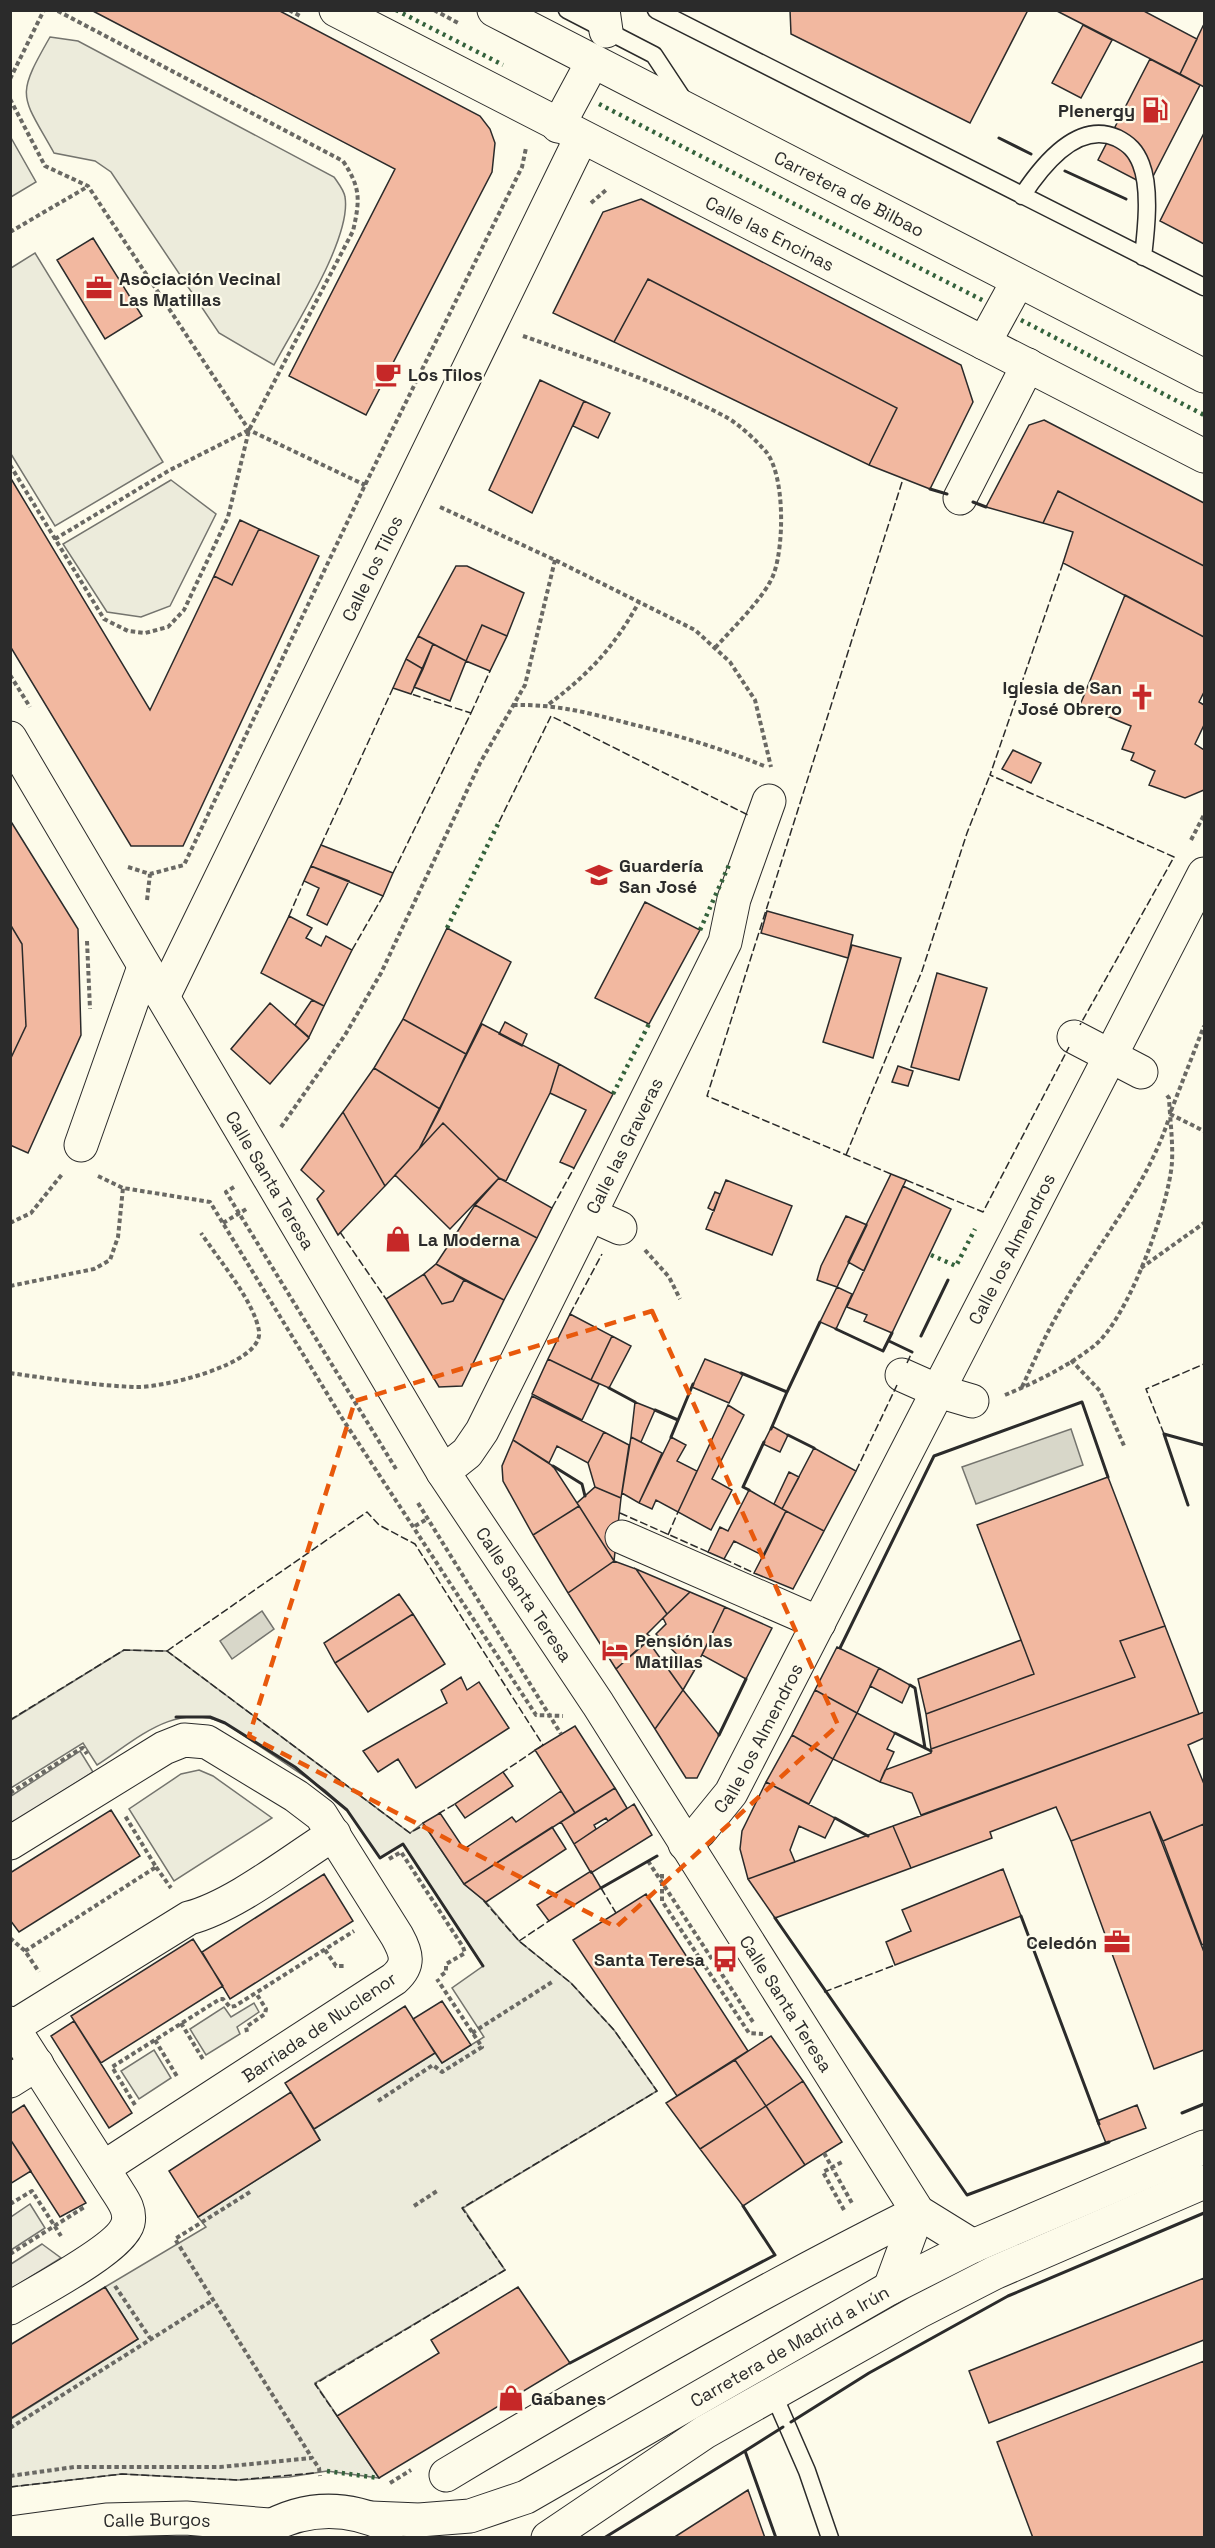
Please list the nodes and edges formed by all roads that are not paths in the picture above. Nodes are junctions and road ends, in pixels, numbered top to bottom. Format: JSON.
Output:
{"nodes":[{"id":1,"x":336,"y":10,"type":"edge"},
{"id":2,"x":494,"y":10,"type":"edge"},
{"id":3,"x":567,"y":10,"type":"edge"},
{"id":4,"x":656,"y":10,"type":"edge"},
{"id":5,"x":605,"y":21,"type":"edge"},
{"id":6,"x":593,"y":61,"type":"junction"},
{"id":7,"x":692,"y":113,"type":"junction"},
{"id":8,"x":570,"y":132,"type":"junction"},
{"id":9,"x":1022,"y":196,"type":"junction"},
{"id":10,"x":1143,"y":257,"type":"junction"},
{"id":11,"x":1018,"y":281,"type":"junction"},
{"id":12,"x":1204,"y":287,"type":"edge"},
{"id":13,"x":984,"y":343,"type":"junction"},
{"id":14,"x":1028,"y":365,"type":"junction"},
{"id":15,"x":1204,"y":376,"type":"edge"},
{"id":16,"x":1204,"y":456,"type":"edge"},
{"id":17,"x":960,"y":498,"type":"dead end"},
{"id":18,"x":10,"y":738,"type":"edge"},
{"id":19,"x":769,"y":801,"type":"dead end"},
{"id":20,"x":1204,"y":874,"type":"edge"},
{"id":21,"x":144,"y":967,"type":"junction"},
{"id":22,"x":163,"y":997,"type":"junction"},
{"id":23,"x":1074,"y":1037,"type":"dead end"},
{"id":24,"x":1112,"y":1055,"type":"junction"},
{"id":25,"x":1140,"y":1072,"type":"road end"},
{"id":26,"x":76,"y":1154,"type":"road end"},
{"id":27,"x":591,"y":1215,"type":"junction"},
{"id":28,"x":620,"y":1228,"type":"road end"},
{"id":29,"x":902,"y":1375,"type":"dead end"},
{"id":30,"x":938,"y":1391,"type":"junction"},
{"id":31,"x":972,"y":1401,"type":"road end"},
{"id":32,"x":443,"y":1472,"type":"junction"},
{"id":33,"x":622,"y":1537,"type":"dead end"},
{"id":34,"x":819,"y":1623,"type":"junction"},
{"id":35,"x":334,"y":1834,"type":"junction"},
{"id":36,"x":10,"y":1843,"type":"edge"},
{"id":37,"x":686,"y":1844,"type":"junction"},
{"id":38,"x":12,"y":2025,"type":"edge"},
{"id":39,"x":23,"y":2072,"type":"edge"},
{"id":40,"x":1204,"y":2147,"type":"edge"},
{"id":41,"x":103,"y":2168,"type":"junction"},
{"id":42,"x":1204,"y":2182,"type":"edge"},
{"id":43,"x":918,"y":2212,"type":"junction"},
{"id":44,"x":973,"y":2246,"type":"junction"},
{"id":45,"x":890,"y":2288,"type":"junction"},
{"id":46,"x":10,"y":2308,"type":"edge"},
{"id":47,"x":773,"y":2393,"type":"junction"},
{"id":48,"x":446,"y":2475,"type":"dead end"},
{"id":49,"x":371,"y":2518,"type":"junction"},
{"id":50,"x":260,"y":2531,"type":"edge"},
{"id":51,"x":10,"y":2533,"type":"edge"},
{"id":52,"x":406,"y":2538,"type":"edge"},
{"id":53,"x":548,"y":2538,"type":"edge"},
{"id":54,"x":830,"y":2538,"type":"edge"}],
"edges":[{"from":1,"to":8,"type":"main road","name":"Calle las Encinas"},
{"from":2,"to":6,"type":"main road","name":"Carretera de Bilbao"},
{"from":3,"to":5,"type":"lane"},
{"from":4,"to":9,"type":"lane"},
{"from":5,"to":7,"type":"lane"},
{"from":6,"to":7,"type":"main road","name":"Carretera de Bilbao"},
{"from":6,"to":8,"type":"main road","name":"Calle los Tilos"},
{"from":7,"to":11,"type":"main road","name":"Carretera de Bilbao"},
{"from":8,"to":13,"type":"main road","name":"Calle las Encinas"},
{"from":8,"to":22,"type":"main road","name":"Calle los Tilos"},
{"from":9,"to":10,"type":"lane"},
{"from":9,"to":10,"type":"lane"},
{"from":10,"to":12,"type":"lane"},
{"from":11,"to":13,"type":"main road"},
{"from":11,"to":15,"type":"main road","name":"Carretera de Bilbao"},
{"from":13,"to":14,"type":"main road","name":"Calle las Encinas"},
{"from":14,"to":16,"type":"main road","name":"Calle las Encinas"},
{"from":14,"to":17,"type":"main road"},
{"from":18,"to":21,"type":"main road","name":"Calle Santa Teresa"},
{"from":19,"to":27,"type":"main road","name":"Calle las Graveras"},
{"from":20,"to":24,"type":"main road","name":"Calle los Almendros"},
{"from":21,"to":22,"type":"main road","name":"Calle Santa Teresa"},
{"from":21,"to":26,"type":"main road"},
{"from":22,"to":32,"type":"main road","name":"Calle Santa Teresa"},
{"from":23,"to":24,"type":"main road"},
{"from":24,"to":25,"type":"main road"},
{"from":24,"to":30,"type":"main road","name":"Calle los Almendros"},
{"from":27,"to":28,"type":"main road"},
{"from":27,"to":32,"type":"main road","name":"Calle las Graveras"},
{"from":29,"to":30,"type":"main road"},
{"from":30,"to":31,"type":"main road"},
{"from":30,"to":34,"type":"main road","name":"Calle los Almendros"},
{"from":32,"to":37,"type":"main road","name":"Calle Santa Teresa"},
{"from":33,"to":34,"type":"main road"},
{"from":34,"to":37,"type":"main road","name":"Calle los Almendros"},
{"from":35,"to":36,"type":"main road","name":"Barriada de Nuclenor"},
{"from":35,"to":38,"type":"main road"},
{"from":35,"to":41,"type":"main road","name":"Barriada de Nuclenor"},
{"from":37,"to":43,"type":"main road","name":"Calle Santa Teresa"},
{"from":38,"to":39,"type":"main road"},
{"from":39,"to":41,"type":"main road"},
{"from":40,"to":44,"type":"main road","name":"Carretera de Madrid a Irún"},
{"from":41,"to":46,"type":"main road"},
{"from":42,"to":47,"type":"main road","name":"Carretera de Madrid a Irún"},
{"from":43,"to":44,"type":"main road","name":"Calle Santa Teresa"},
{"from":43,"to":45,"type":"main road"},
{"from":43,"to":48,"type":"main road"},
{"from":44,"to":45,"type":"main road","name":"Carretera de Madrid a Irún"},
{"from":45,"to":49,"type":"main road","name":"Carretera de Madrid a Irún"},
{"from":47,"to":53,"type":"main road","name":"Carretera de Madrid a Irún"},
{"from":47,"to":54,"type":"lane"},
{"from":49,"to":50,"type":"main road"},
{"from":49,"to":52,"type":"main road"},
{"from":50,"to":51,"type":"main road","name":"Calle Burgos"}]}
